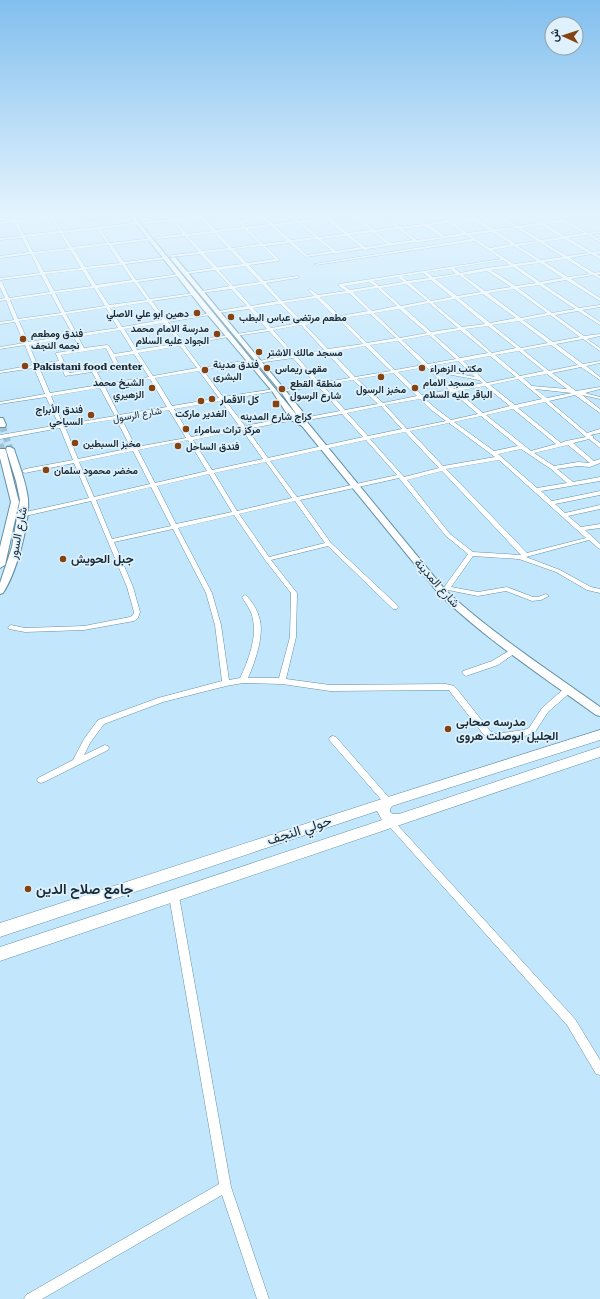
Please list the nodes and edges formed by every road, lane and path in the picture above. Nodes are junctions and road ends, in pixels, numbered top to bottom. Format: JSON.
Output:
{"nodes":[{"id":1,"x":12,"y":277,"type":"edge"},
{"id":2,"x":44,"y":277,"type":"edge"},
{"id":3,"x":88,"y":277,"type":"edge"},
{"id":4,"x":132,"y":277,"type":"edge"},
{"id":5,"x":166,"y":277,"type":"edge"},
{"id":6,"x":179,"y":277,"type":"edge"},
{"id":7,"x":189,"y":277,"type":"edge"},
{"id":8,"x":224,"y":277,"type":"edge"},
{"id":9,"x":258,"y":277,"type":"edge"},
{"id":10,"x":297,"y":277,"type":"dead end"},
{"id":11,"x":394,"y":277,"type":"edge"},
{"id":12,"x":399,"y":277,"type":"edge"},
{"id":13,"x":430,"y":277,"type":"edge"},
{"id":14,"x":446,"y":277,"type":"edge"},
{"id":15,"x":463,"y":277,"type":"edge"},
{"id":16,"x":498,"y":277,"type":"edge"},
{"id":17,"x":531,"y":277,"type":"edge"},
{"id":18,"x":575,"y":277,"type":"edge"},
{"id":19,"x":0,"y":278,"type":"edge"},
{"id":20,"x":566,"y":278,"type":"junction"},
{"id":21,"x":433,"y":279,"type":"junction"},
{"id":22,"x":370,"y":280,"type":"junction"},
{"id":23,"x":135,"y":281,"type":"junction"},
{"id":24,"x":0,"y":282,"type":"edge"},
{"id":25,"x":263,"y":282,"type":"junction"},
{"id":26,"x":407,"y":283,"type":"junction"},
{"id":27,"x":540,"y":283,"type":"junction"},
{"id":28,"x":95,"y":287,"type":"junction"},
{"id":29,"x":234,"y":287,"type":"junction"},
{"id":30,"x":378,"y":287,"type":"junction"},
{"id":31,"x":514,"y":287,"type":"junction"},
{"id":32,"x":310,"y":290,"type":"dead end"},
{"id":33,"x":52,"y":292,"type":"junction"},
{"id":34,"x":202,"y":292,"type":"junction"},
{"id":35,"x":350,"y":292,"type":"junction"},
{"id":36,"x":484,"y":292,"type":"junction"},
{"id":37,"x":193,"y":294,"type":"junction"},
{"id":38,"x":317,"y":297,"type":"junction"},
{"id":39,"x":456,"y":297,"type":"junction"},
{"id":40,"x":7,"y":299,"type":"junction"},
{"id":41,"x":0,"y":300,"type":"edge"},
{"id":42,"x":151,"y":300,"type":"junction"},
{"id":43,"x":600,"y":300,"type":"edge"},
{"id":44,"x":282,"y":302,"type":"junction"},
{"id":45,"x":430,"y":302,"type":"junction"},
{"id":46,"x":600,"y":306,"type":"edge"},
{"id":47,"x":108,"y":307,"type":"junction"},
{"id":48,"x":251,"y":307,"type":"junction"},
{"id":49,"x":400,"y":307,"type":"junction"},
{"id":50,"x":579,"y":310,"type":"junction"},
{"id":51,"x":219,"y":312,"type":"junction"},
{"id":52,"x":370,"y":312,"type":"junction"},
{"id":53,"x":64,"y":313,"type":"junction"},
{"id":54,"x":210,"y":314,"type":"junction"},
{"id":55,"x":551,"y":314,"type":"junction"},
{"id":56,"x":338,"y":317,"type":"junction"},
{"id":57,"x":520,"y":319,"type":"junction"},
{"id":58,"x":16,"y":320,"type":"junction"},
{"id":59,"x":0,"y":322,"type":"edge"},
{"id":60,"x":166,"y":322,"type":"junction"},
{"id":61,"x":302,"y":324,"type":"junction"},
{"id":62,"x":490,"y":324,"type":"junction"},
{"id":63,"x":600,"y":324,"type":"edge"},
{"id":64,"x":121,"y":329,"type":"junction"},
{"id":65,"x":270,"y":329,"type":"junction"},
{"id":66,"x":462,"y":329,"type":"junction"},
{"id":67,"x":428,"y":334,"type":"junction"},
{"id":68,"x":237,"y":335,"type":"junction"},
{"id":69,"x":600,"y":335,"type":"edge"},
{"id":70,"x":75,"y":336,"type":"junction"},
{"id":71,"x":228,"y":336,"type":"junction"},
{"id":72,"x":582,"y":338,"type":"junction"},
{"id":73,"x":398,"y":339,"type":"junction"},
{"id":74,"x":26,"y":344,"type":"junction"},
{"id":75,"x":182,"y":344,"type":"junction"},
{"id":76,"x":366,"y":344,"type":"junction"},
{"id":77,"x":553,"y":344,"type":"junction"},
{"id":78,"x":0,"y":348,"type":"edge"},
{"id":79,"x":521,"y":349,"type":"junction"},
{"id":80,"x":83,"y":350,"type":"junction"},
{"id":81,"x":600,"y":350,"type":"edge"},
{"id":82,"x":327,"y":351,"type":"junction"},
{"id":83,"x":136,"y":352,"type":"junction"},
{"id":84,"x":492,"y":354,"type":"junction"},
{"id":85,"x":112,"y":356,"type":"junction"},
{"id":86,"x":295,"y":356,"type":"junction"},
{"id":87,"x":458,"y":360,"type":"junction"},
{"id":88,"x":249,"y":361,"type":"junction"},
{"id":89,"x":61,"y":362,"type":"junction"},
{"id":90,"x":259,"y":362,"type":"junction"},
{"id":91,"x":600,"y":362,"type":"edge"},
{"id":92,"x":426,"y":365,"type":"junction"},
{"id":93,"x":581,"y":365,"type":"junction"},
{"id":94,"x":36,"y":366,"type":"junction"},
{"id":95,"x":94,"y":370,"type":"junction"},
{"id":96,"x":202,"y":370,"type":"junction"},
{"id":97,"x":431,"y":370,"type":"junction"},
{"id":98,"x":393,"y":371,"type":"junction"},
{"id":99,"x":0,"y":372,"type":"edge"},
{"id":100,"x":548,"y":372,"type":"junction"},
{"id":101,"x":519,"y":377,"type":"junction"},
{"id":102,"x":152,"y":378,"type":"junction"},
{"id":103,"x":353,"y":378,"type":"junction"},
{"id":104,"x":480,"y":379,"type":"junction"},
{"id":105,"x":600,"y":379,"type":"edge"},
{"id":106,"x":319,"y":384,"type":"junction"},
{"id":107,"x":486,"y":384,"type":"junction"},
{"id":108,"x":102,"y":386,"type":"junction"},
{"id":109,"x":532,"y":387,"type":"junction"},
{"id":110,"x":600,"y":388,"type":"edge"},
{"id":111,"x":274,"y":390,"type":"junction"},
{"id":112,"x":453,"y":390,"type":"junction"},
{"id":113,"x":283,"y":391,"type":"junction"},
{"id":114,"x":578,"y":393,"type":"junction"},
{"id":115,"x":48,"y":395,"type":"junction"},
{"id":116,"x":420,"y":397,"type":"junction"},
{"id":117,"x":600,"y":398,"type":"edge"},
{"id":118,"x":223,"y":399,"type":"junction"},
{"id":119,"x":547,"y":400,"type":"junction"},
{"id":120,"x":0,"y":403,"type":"edge"},
{"id":121,"x":382,"y":405,"type":"junction"},
{"id":122,"x":171,"y":408,"type":"junction"},
{"id":123,"x":514,"y":408,"type":"junction"},
{"id":124,"x":600,"y":411,"type":"edge"},
{"id":125,"x":344,"y":412,"type":"junction"},
{"id":126,"x":482,"y":414,"type":"junction"},
{"id":127,"x":118,"y":417,"type":"junction"},
{"id":128,"x":300,"y":421,"type":"junction"},
{"id":129,"x":452,"y":421,"type":"junction"},
{"id":130,"x":61,"y":426,"type":"junction"},
{"id":131,"x":244,"y":428,"type":"junction"},
{"id":132,"x":407,"y":431,"type":"junction"},
{"id":133,"x":600,"y":432,"type":"edge"},
{"id":134,"x":589,"y":436,"type":"junction"},
{"id":135,"x":0,"y":437,"type":"edge"},
{"id":136,"x":368,"y":438,"type":"junction"},
{"id":137,"x":190,"y":440,"type":"junction"},
{"id":138,"x":568,"y":442,"type":"junction"},
{"id":139,"x":559,"y":444,"type":"junction"},
{"id":140,"x":600,"y":446,"type":"edge"},
{"id":141,"x":324,"y":447,"type":"junction"},
{"id":142,"x":522,"y":447,"type":"junction"},
{"id":143,"x":135,"y":450,"type":"junction"},
{"id":144,"x":494,"y":453,"type":"junction"},
{"id":145,"x":530,"y":453,"type":"junction"},
{"id":146,"x":500,"y":458,"type":"junction"},
{"id":147,"x":267,"y":460,"type":"junction"},
{"id":148,"x":76,"y":461,"type":"junction"},
{"id":149,"x":600,"y":461,"type":"edge"},
{"id":150,"x":593,"y":463,"type":"junction"},
{"id":151,"x":553,"y":468,"type":"junction"},
{"id":152,"x":442,"y":469,"type":"junction"},
{"id":153,"x":25,"y":471,"type":"dead end"},
{"id":154,"x":211,"y":473,"type":"junction"},
{"id":155,"x":402,"y":477,"type":"junction"},
{"id":156,"x":600,"y":479,"type":"edge"},
{"id":157,"x":572,"y":484,"type":"junction"},
{"id":158,"x":154,"y":486,"type":"junction"},
{"id":159,"x":355,"y":486,"type":"junction"},
{"id":160,"x":537,"y":490,"type":"junction"},
{"id":161,"x":600,"y":493,"type":"edge"},
{"id":162,"x":295,"y":499,"type":"junction"},
{"id":163,"x":92,"y":500,"type":"junction"},
{"id":164,"x":550,"y":503,"type":"junction"},
{"id":165,"x":600,"y":507,"type":"edge"},
{"id":166,"x":236,"y":513,"type":"junction"},
{"id":167,"x":22,"y":515,"type":"junction"},
{"id":168,"x":564,"y":515,"type":"junction"},
{"id":169,"x":12,"y":517,"type":"junction"},
{"id":170,"x":174,"y":526,"type":"junction"},
{"id":171,"x":600,"y":526,"type":"edge"},
{"id":172,"x":580,"y":529,"type":"junction"},
{"id":173,"x":591,"y":538,"type":"junction"},
{"id":174,"x":110,"y":541,"type":"junction"},
{"id":175,"x":329,"y":544,"type":"junction"},
{"id":176,"x":600,"y":547,"type":"edge"},
{"id":177,"x":471,"y":554,"type":"junction"},
{"id":178,"x":522,"y":556,"type":"junction"},
{"id":179,"x":267,"y":559,"type":"junction"},
{"id":180,"x":0,"y":565,"type":"edge"},
{"id":181,"x":0,"y":591,"type":"edge"},
{"id":182,"x":445,"y":591,"type":"junction"},
{"id":183,"x":600,"y":591,"type":"edge"},
{"id":184,"x":546,"y":596,"type":"dead end"},
{"id":185,"x":244,"y":597,"type":"dead end"},
{"id":186,"x":395,"y":606,"type":"dead end"},
{"id":187,"x":11,"y":627,"type":"dead end"},
{"id":188,"x":514,"y":651,"type":"junction"},
{"id":189,"x":466,"y":673,"type":"dead end"},
{"id":190,"x":243,"y":680,"type":"junction"},
{"id":191,"x":282,"y":681,"type":"junction"},
{"id":192,"x":226,"y":683,"type":"junction"},
{"id":193,"x":569,"y":689,"type":"junction"},
{"id":194,"x":600,"y":712,"type":"edge"},
{"id":195,"x":600,"y":735,"type":"edge"},
{"id":196,"x":333,"y":739,"type":"dead end"},
{"id":197,"x":106,"y":748,"type":"dead end"},
{"id":198,"x":600,"y":752,"type":"edge"},
{"id":199,"x":76,"y":762,"type":"junction"},
{"id":200,"x":41,"y":780,"type":"dead end"},
{"id":201,"x":388,"y":802,"type":"junction"},
{"id":202,"x":355,"y":812,"type":"junction"},
{"id":203,"x":394,"y":821,"type":"junction"},
{"id":204,"x":366,"y":830,"type":"junction"},
{"id":205,"x":174,"y":896,"type":"junction"},
{"id":206,"x":0,"y":930,"type":"edge"},
{"id":207,"x":0,"y":954,"type":"edge"},
{"id":208,"x":600,"y":1070,"type":"edge"},
{"id":209,"x":224,"y":1187,"type":"junction"},
{"id":210,"x":30,"y":1299,"type":"edge"},
{"id":211,"x":263,"y":1299,"type":"edge"}],
"edges":[{"from":1,"to":19,"type":"street"},
{"from":2,"to":33,"type":"street"},
{"from":3,"to":28,"type":"street"},
{"from":4,"to":23,"type":"street"},
{"from":5,"to":23,"type":"street"},
{"from":6,"to":37,"type":"main road","name":"شارع المدينة"},
{"from":7,"to":34,"type":"main road","name":"شارع المدينة"},
{"from":8,"to":29,"type":"street"},
{"from":9,"to":25,"type":"street"},
{"from":10,"to":25,"type":"street"},
{"from":11,"to":22,"type":"street"},
{"from":12,"to":26,"type":"street"},
{"from":13,"to":21,"type":"street"},
{"from":14,"to":21,"type":"street"},
{"from":15,"to":36,"type":"street"},
{"from":16,"to":31,"type":"street"},
{"from":17,"to":27,"type":"street"},
{"from":18,"to":20,"type":"street"},
{"from":20,"to":27,"type":"street"},
{"from":20,"to":43,"type":"street"},
{"from":21,"to":26,"type":"street"},
{"from":21,"to":39,"type":"street"},
{"from":22,"to":30,"type":"street"},
{"from":22,"to":35,"type":"street"},
{"from":23,"to":28,"type":"street"},
{"from":23,"to":42,"type":"street"},
{"from":24,"to":40,"type":"street"},
{"from":25,"to":29,"type":"street"},
{"from":25,"to":44,"type":"street"},
{"from":26,"to":30,"type":"street"},
{"from":26,"to":45,"type":"street"},
{"from":27,"to":31,"type":"street"},
{"from":27,"to":50,"type":"street"},
{"from":28,"to":33,"type":"street"},
{"from":28,"to":47,"type":"street"},
{"from":29,"to":34,"type":"street"},
{"from":29,"to":48,"type":"street"},
{"from":30,"to":35,"type":"street"},
{"from":30,"to":49,"type":"street"},
{"from":31,"to":36,"type":"street"},
{"from":31,"to":55,"type":"street"},
{"from":32,"to":38,"type":"street"},
{"from":33,"to":40,"type":"street"},
{"from":33,"to":53,"type":"street"},
{"from":34,"to":51,"type":"main road","name":"شارع المدينة"},
{"from":35,"to":38,"type":"street"},
{"from":35,"to":52,"type":"street"},
{"from":36,"to":39,"type":"street"},
{"from":36,"to":57,"type":"street"},
{"from":37,"to":42,"type":"street"},
{"from":37,"to":54,"type":"main road","name":"شارع المدينة"},
{"from":38,"to":44,"type":"street"},
{"from":38,"to":56,"type":"street"},
{"from":39,"to":45,"type":"street"},
{"from":39,"to":62,"type":"street"},
{"from":40,"to":41,"type":"street"},
{"from":40,"to":58,"type":"street"},
{"from":42,"to":47,"type":"street"},
{"from":42,"to":60,"type":"street"},
{"from":44,"to":48,"type":"street"},
{"from":44,"to":61,"type":"street"},
{"from":45,"to":49,"type":"street"},
{"from":45,"to":66,"type":"street"},
{"from":46,"to":50,"type":"street"},
{"from":47,"to":53,"type":"street"},
{"from":47,"to":64,"type":"street"},
{"from":48,"to":51,"type":"street"},
{"from":48,"to":65,"type":"street"},
{"from":49,"to":52,"type":"street"},
{"from":49,"to":67,"type":"street"},
{"from":50,"to":55,"type":"street"},
{"from":50,"to":63,"type":"street"},
{"from":51,"to":68,"type":"main road","name":"شارع المدينة"},
{"from":52,"to":56,"type":"street"},
{"from":52,"to":73,"type":"street"},
{"from":53,"to":58,"type":"street"},
{"from":53,"to":70,"type":"street"},
{"from":54,"to":60,"type":"street"},
{"from":54,"to":71,"type":"main road","name":"شارع المدينة"},
{"from":55,"to":57,"type":"street"},
{"from":55,"to":72,"type":"street"},
{"from":56,"to":61,"type":"street"},
{"from":56,"to":76,"type":"street"},
{"from":57,"to":62,"type":"street"},
{"from":57,"to":77,"type":"street"},
{"from":58,"to":59,"type":"street"},
{"from":58,"to":74,"type":"street"},
{"from":60,"to":64,"type":"street"},
{"from":60,"to":75,"type":"street"},
{"from":61,"to":65,"type":"street"},
{"from":61,"to":82,"type":"street"},
{"from":62,"to":66,"type":"street"},
{"from":62,"to":79,"type":"street"},
{"from":64,"to":70,"type":"street"},
{"from":64,"to":83,"type":"street"},
{"from":65,"to":68,"type":"street"},
{"from":65,"to":86,"type":"street"},
{"from":66,"to":67,"type":"street"},
{"from":66,"to":84,"type":"street"},
{"from":67,"to":73,"type":"street"},
{"from":67,"to":87,"type":"street"},
{"from":68,"to":90,"type":"main road","name":"شارع المدينة"},
{"from":69,"to":72,"type":"street"},
{"from":70,"to":74,"type":"street"},
{"from":70,"to":80,"type":"street"},
{"from":71,"to":75,"type":"street"},
{"from":71,"to":88,"type":"main road","name":"شارع المدينة"},
{"from":72,"to":77,"type":"street"},
{"from":72,"to":81,"type":"street"},
{"from":73,"to":76,"type":"street"},
{"from":73,"to":92,"type":"street"},
{"from":74,"to":78,"type":"street"},
{"from":74,"to":94,"type":"street"},
{"from":75,"to":83,"type":"street"},
{"from":75,"to":96,"type":"street"},
{"from":76,"to":82,"type":"street"},
{"from":76,"to":98,"type":"street"},
{"from":77,"to":79,"type":"street"},
{"from":77,"to":93,"type":"street"},
{"from":79,"to":84,"type":"street"},
{"from":79,"to":100,"type":"street"},
{"from":80,"to":85,"type":"street"},
{"from":80,"to":89,"type":"street"},
{"from":82,"to":86,"type":"street"},
{"from":82,"to":103,"type":"street"},
{"from":83,"to":85,"type":"street"},
{"from":83,"to":102,"type":"street"},
{"from":84,"to":87,"type":"street"},
{"from":84,"to":101,"type":"street"},
{"from":85,"to":95,"type":"street"},
{"from":86,"to":90,"type":"street"},
{"from":86,"to":106,"type":"street"},
{"from":87,"to":92,"type":"street"},
{"from":87,"to":104,"type":"street"},
{"from":88,"to":96,"type":"street"},
{"from":88,"to":111,"type":"main road","name":"شارع المدينة"},
{"from":89,"to":94,"type":"street"},
{"from":89,"to":95,"type":"street"},
{"from":90,"to":113,"type":"main road","name":"شارع المدينة"},
{"from":91,"to":93,"type":"street"},
{"from":92,"to":97,"type":"street"},
{"from":92,"to":98,"type":"street"},
{"from":93,"to":100,"type":"street"},
{"from":93,"to":105,"type":"street"},
{"from":94,"to":99,"type":"street"},
{"from":94,"to":115,"type":"street"},
{"from":95,"to":108,"type":"street"},
{"from":96,"to":102,"type":"street"},
{"from":96,"to":118,"type":"street"},
{"from":97,"to":104,"type":"street"},
{"from":97,"to":112,"type":"street"},
{"from":98,"to":103,"type":"street"},
{"from":98,"to":116,"type":"street"},
{"from":100,"to":101,"type":"street"},
{"from":100,"to":114,"type":"street"},
{"from":101,"to":107,"type":"street"},
{"from":101,"to":109,"type":"street"},
{"from":102,"to":108,"type":"street"},
{"from":102,"to":122,"type":"street"},
{"from":103,"to":106,"type":"street"},
{"from":103,"to":121,"type":"street"},
{"from":104,"to":107,"type":"street"},
{"from":106,"to":113,"type":"street"},
{"from":106,"to":125,"type":"street"},
{"from":107,"to":112,"type":"street"},
{"from":107,"to":123,"type":"street"},
{"from":108,"to":115,"type":"street"},
{"from":108,"to":127,"type":"street"},
{"from":109,"to":114,"type":"street"},
{"from":109,"to":119,"type":"street"},
{"from":110,"to":114,"type":"street"},
{"from":111,"to":118,"type":"street","name":"شارع الرسول"},
{"from":111,"to":128,"type":"main road","name":"شارع المدينة"},
{"from":112,"to":116,"type":"street"},
{"from":112,"to":126,"type":"street"},
{"from":113,"to":128,"type":"main road","name":"شارع المدينة"},
{"from":114,"to":117,"type":"street"},
{"from":114,"to":119,"type":"street"},
{"from":114,"to":124,"type":"street"},
{"from":115,"to":120,"type":"street"},
{"from":115,"to":130,"type":"street"},
{"from":116,"to":121,"type":"street"},
{"from":116,"to":129,"type":"street"},
{"from":118,"to":122,"type":"street","name":"شارع الرسول"},
{"from":118,"to":131,"type":"street"},
{"from":119,"to":123,"type":"street"},
{"from":119,"to":134,"type":"street"},
{"from":121,"to":125,"type":"street"},
{"from":121,"to":132,"type":"street"},
{"from":122,"to":127,"type":"street","name":"شارع الرسول"},
{"from":122,"to":137,"type":"street"},
{"from":123,"to":126,"type":"street"},
{"from":123,"to":139,"type":"street"},
{"from":125,"to":128,"type":"street"},
{"from":125,"to":136,"type":"street"},
{"from":126,"to":129,"type":"street"},
{"from":126,"to":142,"type":"street"},
{"from":127,"to":130,"type":"street","name":"شارع الرسول"},
{"from":127,"to":143,"type":"street"},
{"from":128,"to":131,"type":"street"},
{"from":128,"to":141,"type":"main road","name":"شارع المدينة"},
{"from":129,"to":132,"type":"street"},
{"from":129,"to":144,"type":"street"},
{"from":130,"to":135,"type":"street","name":"شارع الرسول"},
{"from":130,"to":148,"type":"street"},
{"from":131,"to":137,"type":"street"},
{"from":131,"to":147,"type":"street"},
{"from":132,"to":136,"type":"street"},
{"from":132,"to":152,"type":"street"},
{"from":133,"to":134,"type":"street"},
{"from":134,"to":138,"type":"street"},
{"from":134,"to":140,"type":"street"},
{"from":136,"to":141,"type":"street"},
{"from":136,"to":155,"type":"street"},
{"from":137,"to":143,"type":"street"},
{"from":137,"to":154,"type":"street"},
{"from":138,"to":139,"type":"street"},
{"from":138,"to":150,"type":"street"},
{"from":139,"to":145,"type":"street"},
{"from":141,"to":147,"type":"street"},
{"from":141,"to":159,"type":"main road","name":"شارع المدينة"},
{"from":142,"to":144,"type":"street"},
{"from":142,"to":145,"type":"street"},
{"from":143,"to":148,"type":"street"},
{"from":143,"to":158,"type":"street"},
{"from":144,"to":146,"type":"street"},
{"from":145,"to":151,"type":"street"},
{"from":146,"to":152,"type":"street"},
{"from":146,"to":160,"type":"street"},
{"from":147,"to":154,"type":"street"},
{"from":147,"to":162,"type":"street"},
{"from":148,"to":153,"type":"street"},
{"from":148,"to":163,"type":"street"},
{"from":149,"to":150,"type":"street"},
{"from":150,"to":151,"type":"street"},
{"from":151,"to":157,"type":"street"},
{"from":152,"to":155,"type":"street"},
{"from":152,"to":178,"type":"street"},
{"from":154,"to":158,"type":"street"},
{"from":154,"to":166,"type":"street"},
{"from":155,"to":159,"type":"street"},
{"from":155,"to":177,"type":"street"},
{"from":156,"to":157,"type":"street"},
{"from":157,"to":160,"type":"street"},
{"from":158,"to":163,"type":"street"},
{"from":158,"to":170,"type":"street"},
{"from":159,"to":162,"type":"street"},
{"from":159,"to":182,"type":"main road","name":"شارع المدينة"},
{"from":160,"to":164,"type":"street"},
{"from":161,"to":164,"type":"street"},
{"from":162,"to":166,"type":"street"},
{"from":162,"to":175,"type":"street"},
{"from":163,"to":167,"type":"street"},
{"from":163,"to":174,"type":"street"},
{"from":164,"to":168,"type":"street"},
{"from":165,"to":168,"type":"street"},
{"from":166,"to":170,"type":"street"},
{"from":166,"to":179,"type":"street"},
{"from":167,"to":169,"type":"street"},
{"from":167,"to":169,"type":"main road","name":"شارع السور"},
{"from":167,"to":181,"type":"main road","name":"شارع السور"},
{"from":168,"to":172,"type":"street"},
{"from":169,"to":180,"type":"main road","name":"شارع السور"},
{"from":170,"to":174,"type":"street"},
{"from":170,"to":192,"type":"street"},
{"from":171,"to":172,"type":"street"},
{"from":172,"to":173,"type":"street"},
{"from":173,"to":176,"type":"street"},
{"from":173,"to":178,"type":"street"},
{"from":174,"to":187,"type":"street"},
{"from":175,"to":179,"type":"street"},
{"from":175,"to":186,"type":"street"},
{"from":177,"to":178,"type":"street"},
{"from":177,"to":182,"type":"street"},
{"from":178,"to":183,"type":"street"},
{"from":179,"to":191,"type":"street"},
{"from":182,"to":184,"type":"street"},
{"from":182,"to":188,"type":"main road","name":"شارع المدينة"},
{"from":185,"to":190,"type":"street"},
{"from":188,"to":189,"type":"street"},
{"from":188,"to":193,"type":"main road","name":"شارع المدينة"},
{"from":190,"to":191,"type":"street"},
{"from":190,"to":192,"type":"street"},
{"from":191,"to":193,"type":"street"},
{"from":192,"to":199,"type":"street"},
{"from":193,"to":194,"type":"main road","name":"شارع المدينة"},
{"from":195,"to":201,"type":"main road","name":"حولي النجف"},
{"from":196,"to":201,"type":"street"},
{"from":197,"to":199,"type":"street"},
{"from":198,"to":203,"type":"main road"},
{"from":199,"to":200,"type":"street"},
{"from":201,"to":202,"type":"main road","name":"حولي النجف"},
{"from":201,"to":203,"type":"main road"},
{"from":202,"to":204,"type":"main road"},
{"from":202,"to":206,"type":"main road","name":"حولي النجف"},
{"from":203,"to":204,"type":"main road"},
{"from":203,"to":208,"type":"street"},
{"from":204,"to":205,"type":"main road"},
{"from":205,"to":207,"type":"main road"},
{"from":205,"to":209,"type":"street"},
{"from":209,"to":210,"type":"street"},
{"from":209,"to":211,"type":"street"}]}
